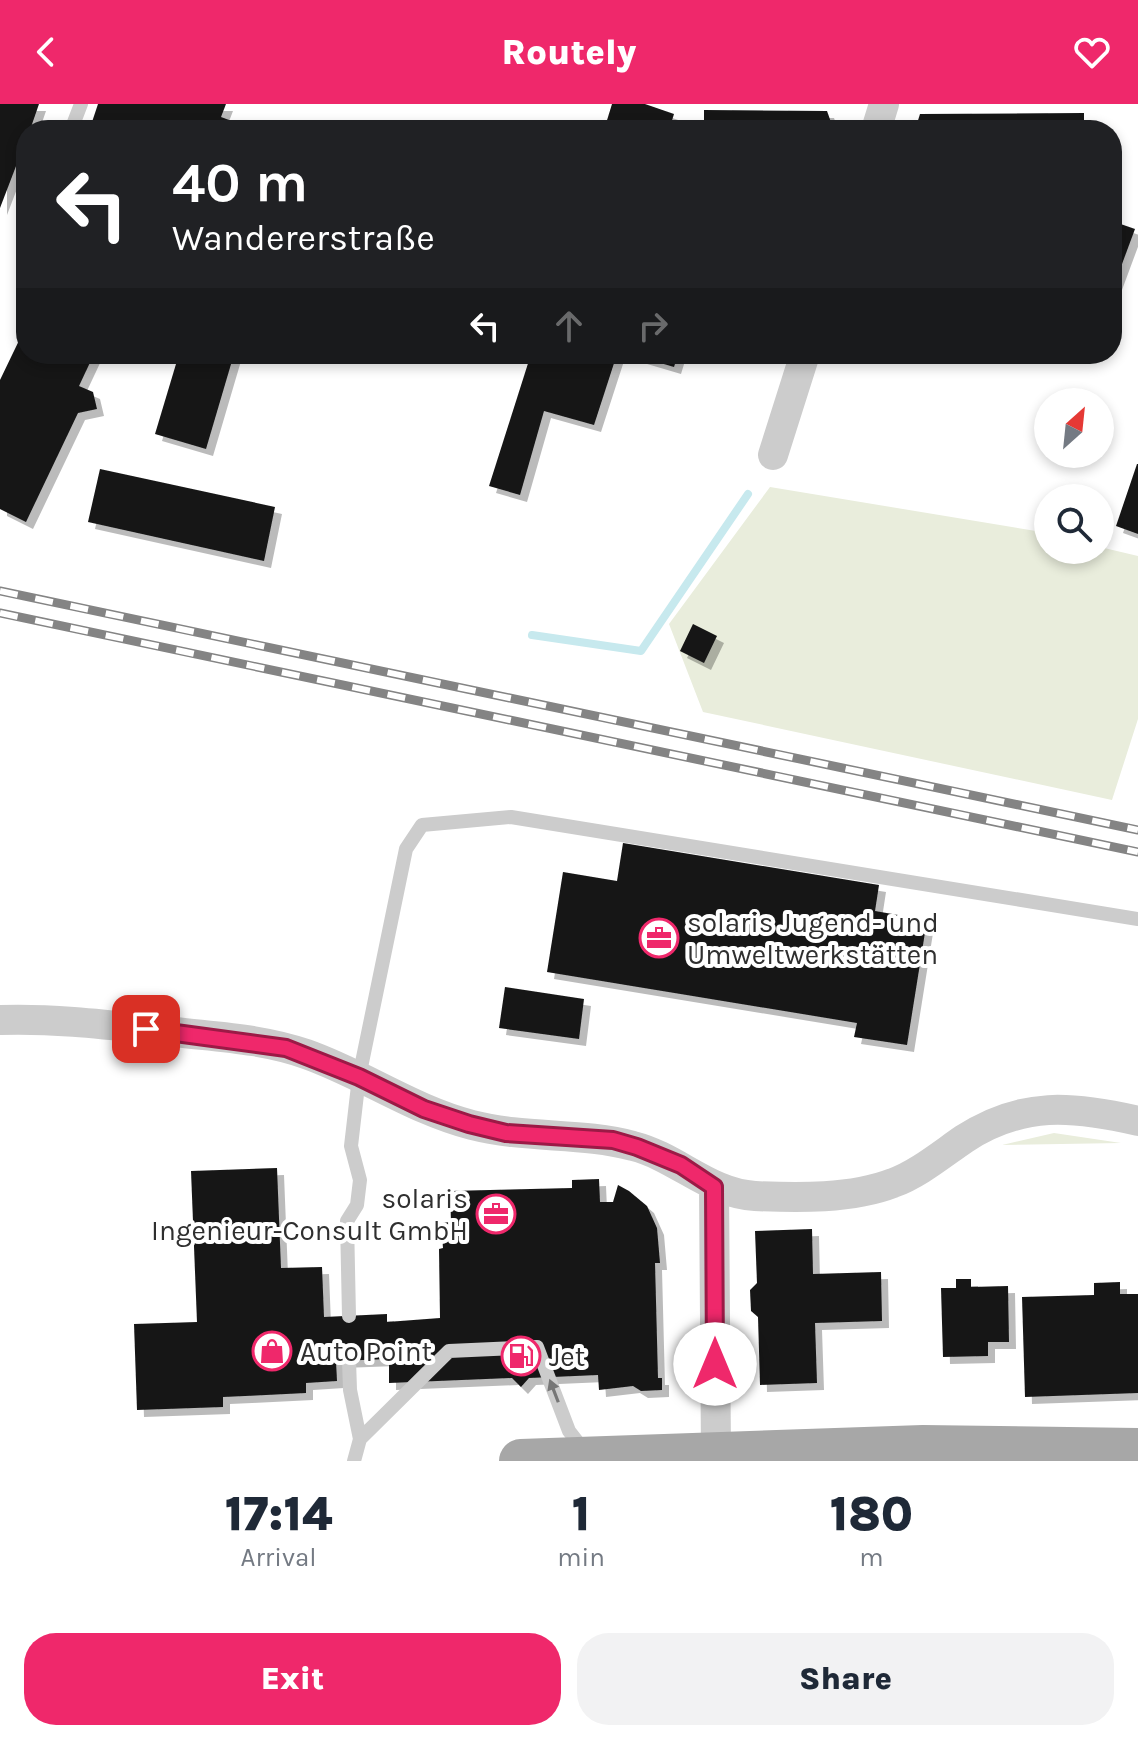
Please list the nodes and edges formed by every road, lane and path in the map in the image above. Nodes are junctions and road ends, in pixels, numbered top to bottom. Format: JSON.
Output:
{"nodes":[{"id":1,"x":802,"y":364,"type":"edge"},
{"id":2,"x":773,"y":455,"type":"dead end"},
{"id":3,"x":1138,"y":919,"type":"edge"},
{"id":4,"x":0,"y":1020,"type":"edge"},
{"id":5,"x":359,"y":1077,"type":"junction"},
{"id":6,"x":1138,"y":1121,"type":"edge"},
{"id":7,"x":714,"y":1187,"type":"junction"},
{"id":8,"x":349,"y":1316,"type":"dead end"},
{"id":9,"x":349,"y":1360,"type":"dead end"},
{"id":10,"x":360,"y":1439,"type":"junction"},
{"id":11,"x":1138,"y":1450,"type":"edge"},
{"id":12,"x":716,"y":1454,"type":"junction"},
{"id":13,"x":590,"y":1459,"type":"edge"},
{"id":14,"x":354,"y":1461,"type":"edge"},
{"id":15,"x":521,"y":1461,"type":"edge"}],
"edges":[{"from":1,"to":2,"type":"street"},
{"from":3,"to":5,"type":"lane"},
{"from":4,"to":5,"type":"street"},
{"from":5,"to":7,"type":"street"},
{"from":5,"to":8,"type":"lane"},
{"from":6,"to":7,"type":"street"},
{"from":7,"to":12,"type":"street"},
{"from":9,"to":10,"type":"lane"},
{"from":13,"to":10,"type":"lane","one_way":true},
{"from":10,"to":14,"type":"lane"},
{"from":11,"to":12,"type":"main road"},
{"from":12,"to":13,"type":"main road"},
{"from":13,"to":15,"type":"main road"}]}
